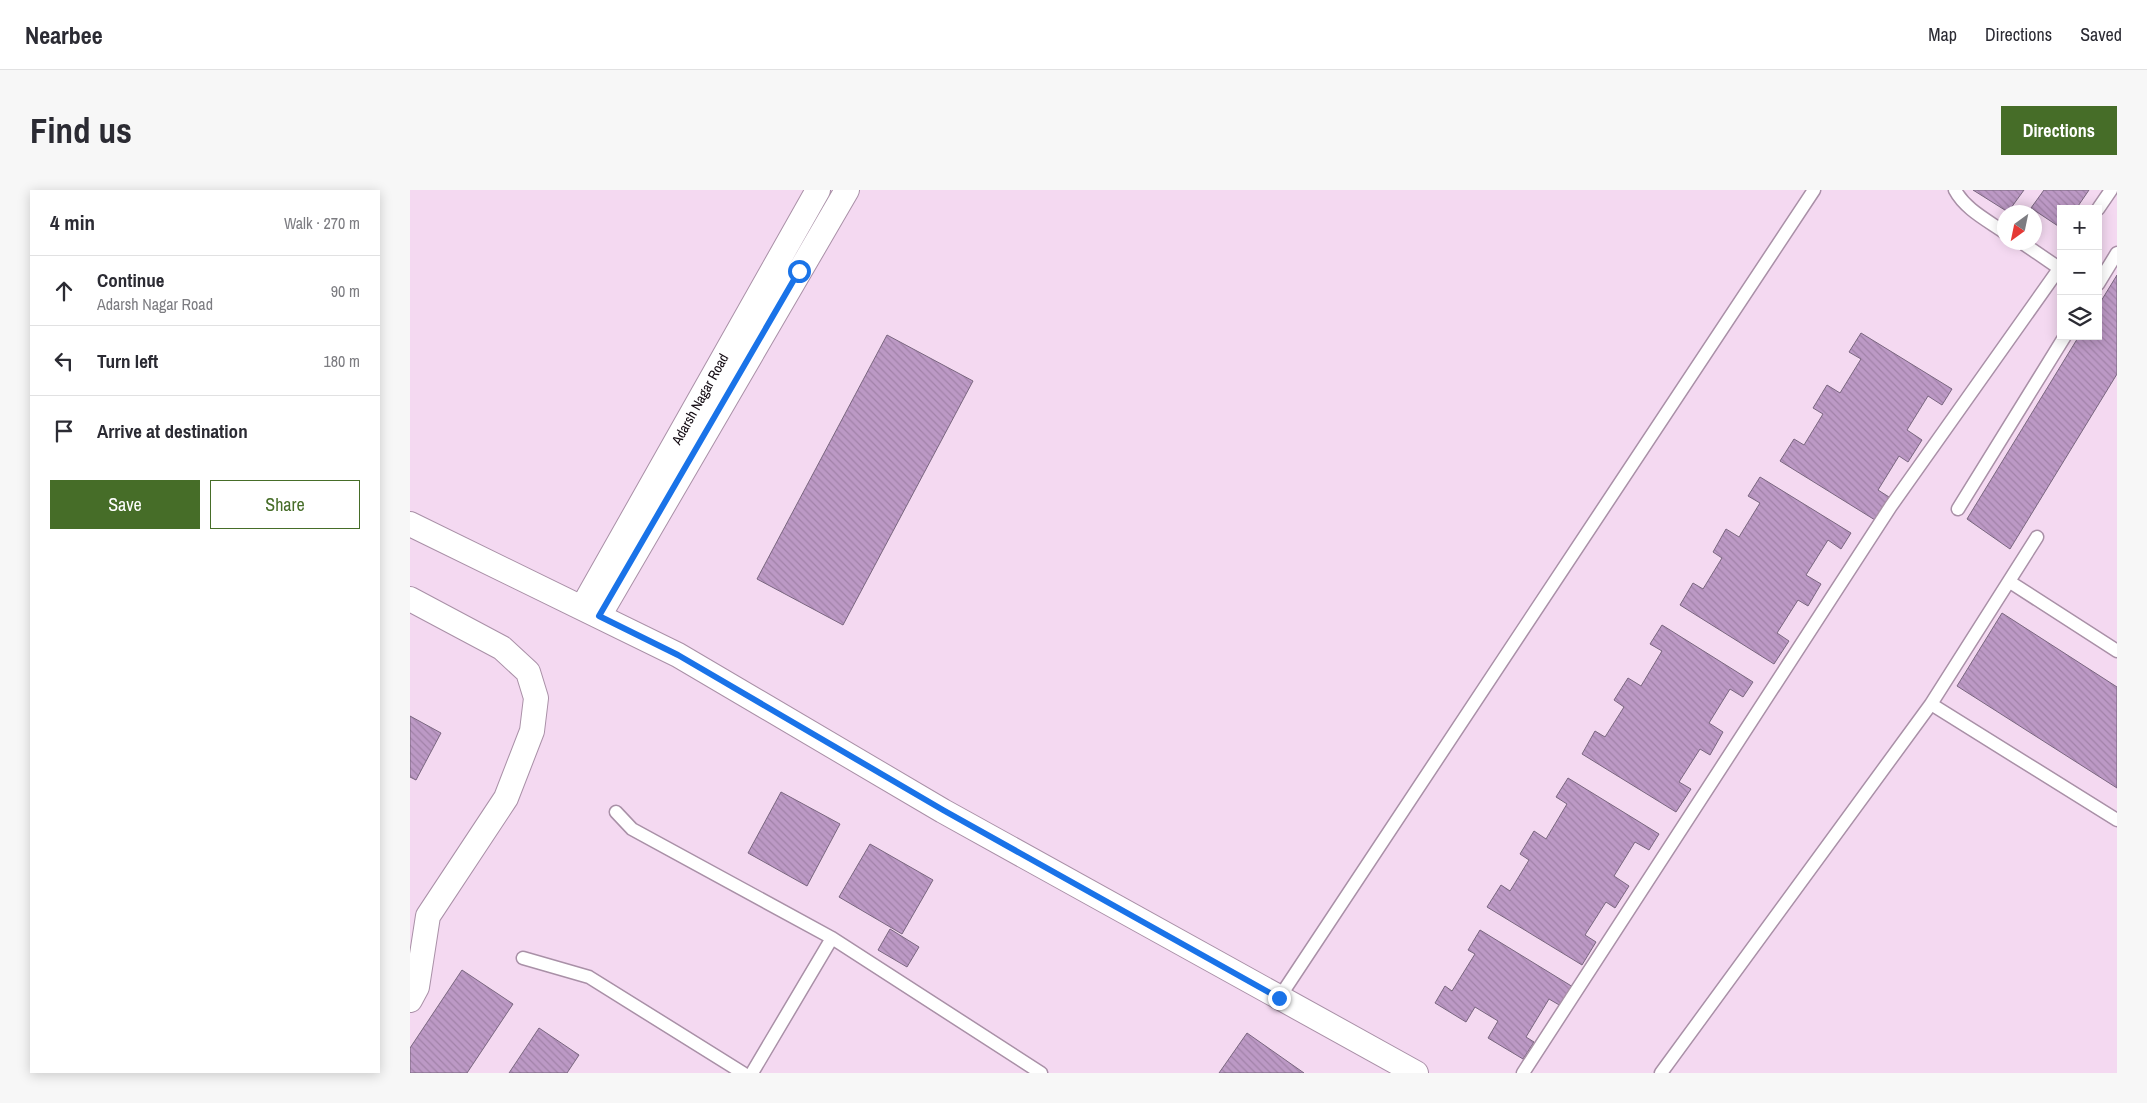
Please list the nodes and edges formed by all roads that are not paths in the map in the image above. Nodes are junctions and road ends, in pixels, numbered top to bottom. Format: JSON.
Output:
{"nodes":[{"id":1,"x":818,"y":190,"type":"edge"},
{"id":2,"x":847,"y":190,"type":"edge"},
{"id":3,"x":1814,"y":190,"type":"edge"},
{"id":4,"x":1955,"y":190,"type":"edge"},
{"id":5,"x":2111,"y":190,"type":"edge"},
{"id":6,"x":2101,"y":205,"type":"edge"},
{"id":7,"x":1997,"y":227,"type":"edge"},
{"id":8,"x":2033,"y":250,"type":"edge"},
{"id":9,"x":2117,"y":254,"type":"edge"},
{"id":10,"x":2057,"y":265,"type":"edge"},
{"id":11,"x":2057,"y":271,"type":"edge"},
{"id":12,"x":2102,"y":278,"type":"edge"},
{"id":13,"x":2063,"y":340,"type":"edge"},
{"id":14,"x":1958,"y":509,"type":"dead end"},
{"id":15,"x":410,"y":524,"type":"edge"},
{"id":16,"x":2038,"y":536,"type":"dead end"},
{"id":17,"x":2010,"y":582,"type":"junction"},
{"id":18,"x":410,"y":599,"type":"edge"},
{"id":19,"x":590,"y":612,"type":"junction"},
{"id":20,"x":2117,"y":650,"type":"edge"},
{"id":21,"x":1931,"y":704,"type":"junction"},
{"id":22,"x":616,"y":812,"type":"dead end"},
{"id":23,"x":2117,"y":820,"type":"edge"},
{"id":24,"x":832,"y":938,"type":"junction"},
{"id":25,"x":523,"y":958,"type":"dead end"},
{"id":26,"x":1279,"y":998,"type":"junction"},
{"id":27,"x":410,"y":1000,"type":"edge"},
{"id":28,"x":743,"y":1073,"type":"edge"},
{"id":29,"x":752,"y":1073,"type":"edge"},
{"id":30,"x":1041,"y":1073,"type":"edge"},
{"id":31,"x":1416,"y":1073,"type":"edge"},
{"id":32,"x":1523,"y":1073,"type":"edge"},
{"id":33,"x":1660,"y":1073,"type":"edge"}],
"edges":[{"from":1,"to":19,"type":"street","name":"Adarsh Nagar Road"},
{"from":2,"to":19,"type":"street","name":"Adarsh Nagar Road"},
{"from":3,"to":26,"type":"lane"},
{"from":4,"to":7,"type":"lane"},
{"from":5,"to":6,"type":"lane"},
{"from":8,"to":10,"type":"lane"},
{"from":9,"to":12,"type":"lane"},
{"from":11,"to":32,"type":"lane"},
{"from":13,"to":14,"type":"lane"},
{"from":15,"to":19,"type":"street"},
{"from":16,"to":17,"type":"lane"},
{"from":17,"to":20,"type":"lane"},
{"from":17,"to":21,"type":"lane"},
{"from":18,"to":27,"type":"street"},
{"from":19,"to":26,"type":"street"},
{"from":21,"to":23,"type":"lane"},
{"from":21,"to":33,"type":"lane"},
{"from":22,"to":24,"type":"lane"},
{"from":24,"to":29,"type":"lane"},
{"from":24,"to":30,"type":"lane"},
{"from":25,"to":28,"type":"lane"},
{"from":26,"to":31,"type":"street"}]}
